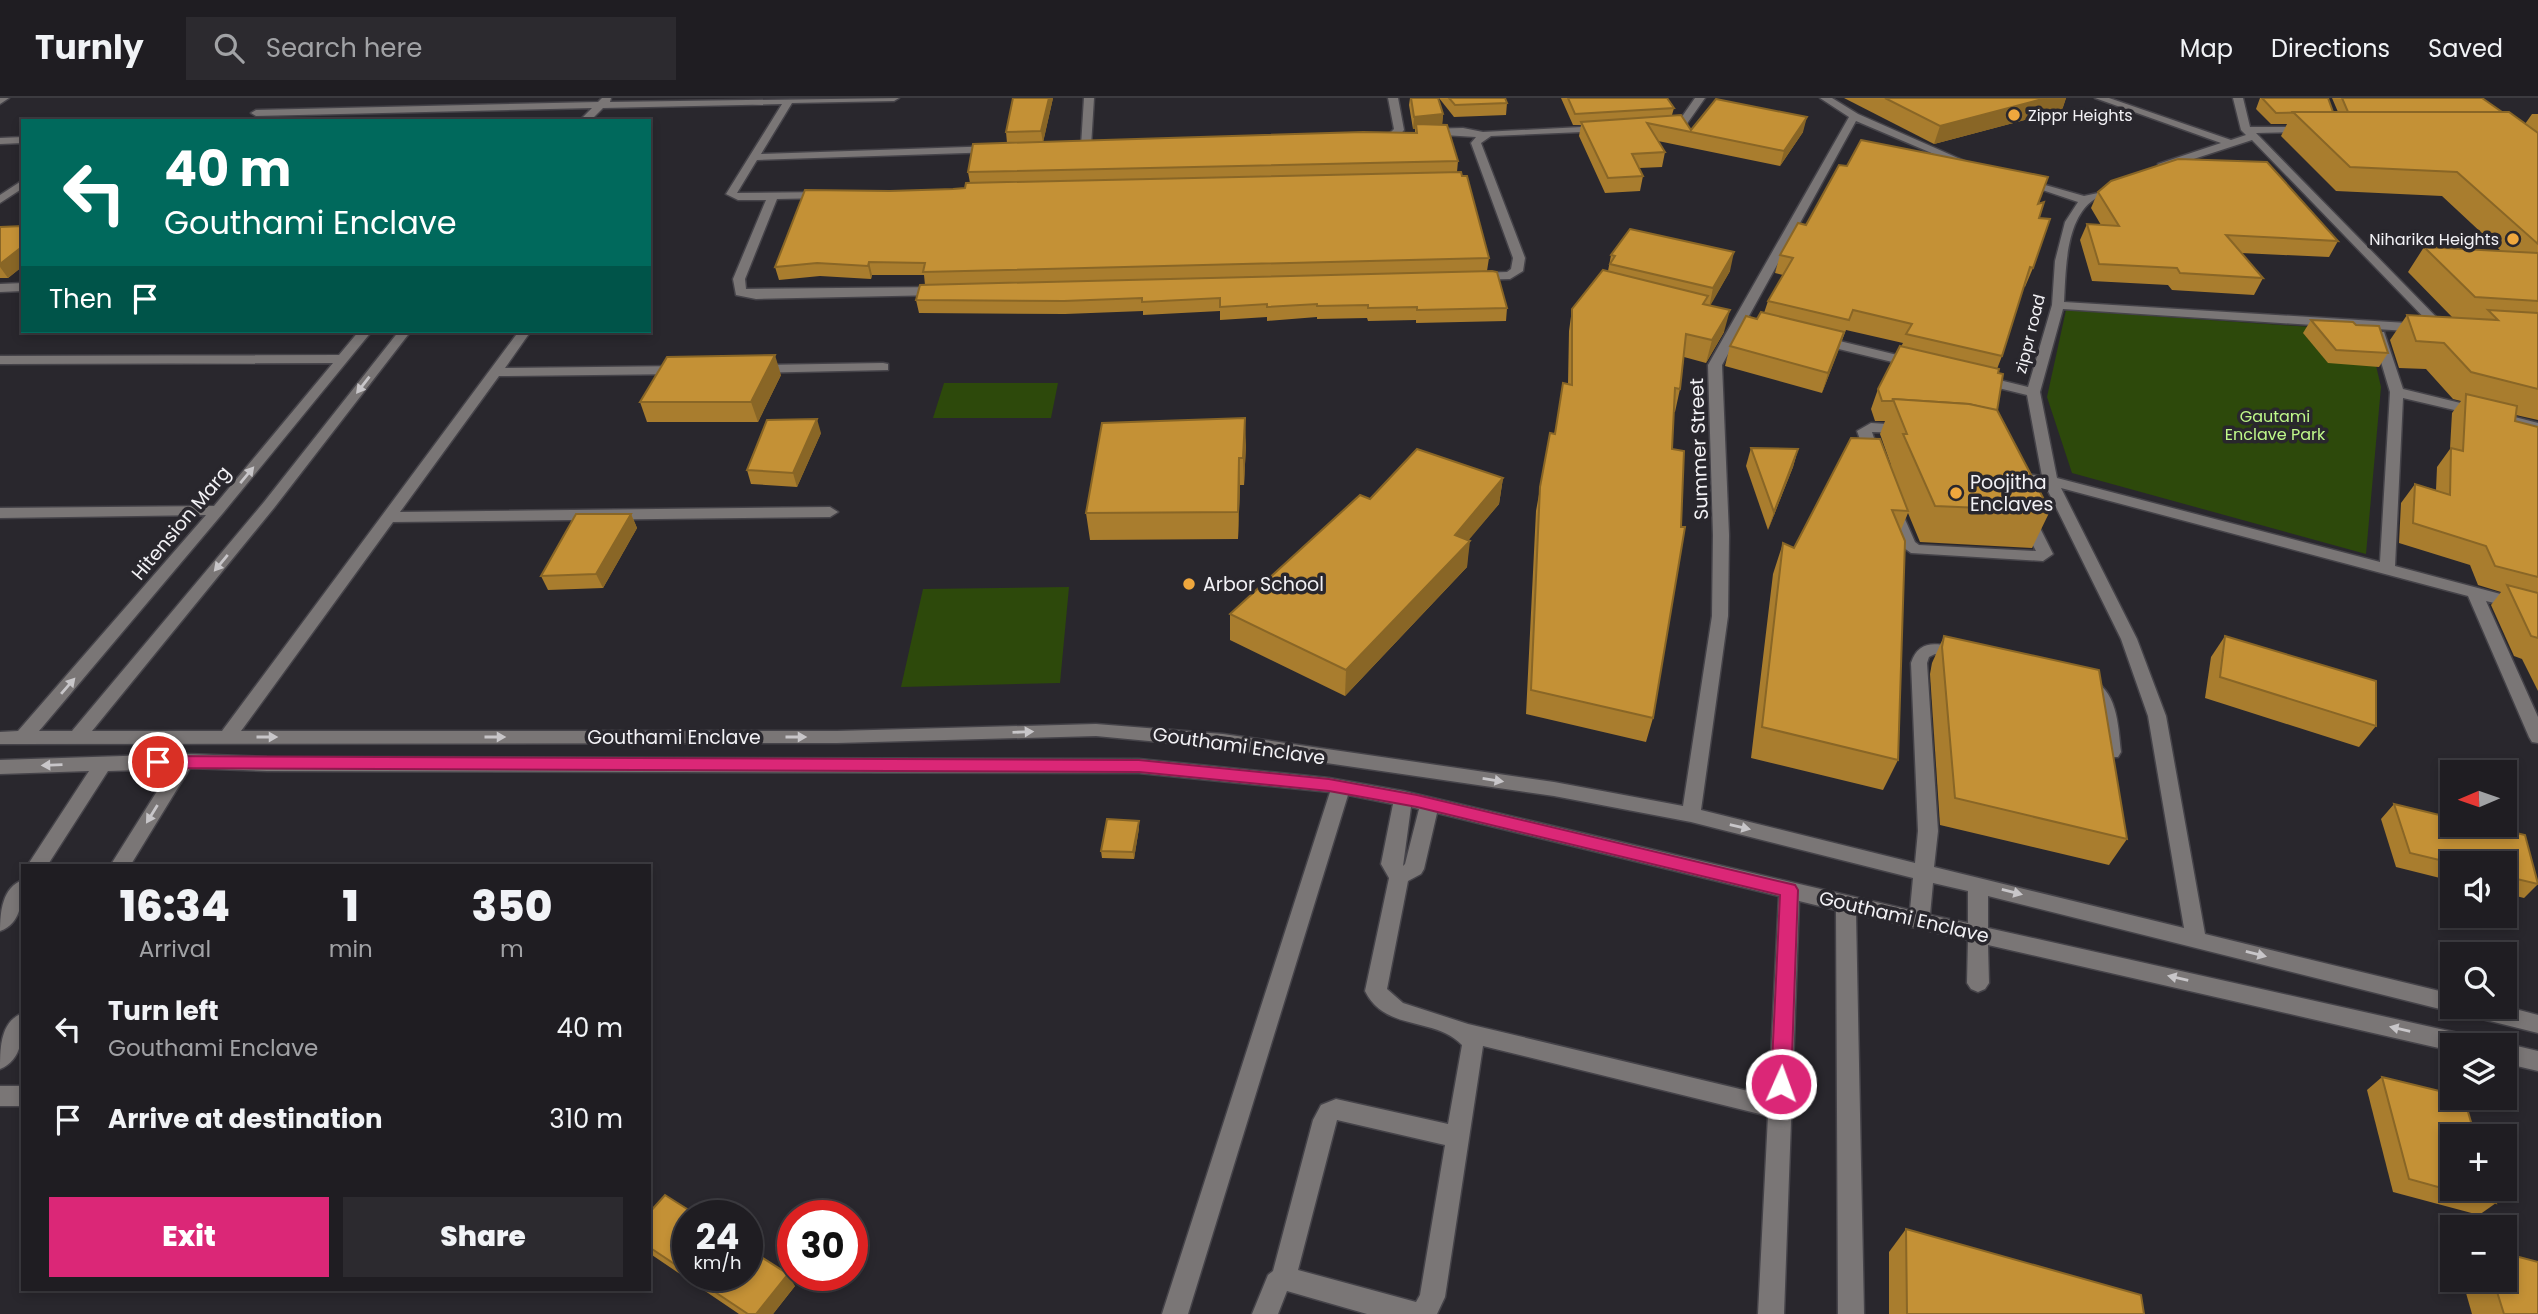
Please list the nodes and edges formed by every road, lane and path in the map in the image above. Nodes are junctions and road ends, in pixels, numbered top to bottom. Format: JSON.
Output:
{"nodes":[{"id":1,"x":4,"y":98,"type":"edge"},
{"id":2,"x":272,"y":98,"type":"edge"},
{"id":3,"x":894,"y":98,"type":"edge"},
{"id":4,"x":1088,"y":98,"type":"edge"},
{"id":5,"x":1393,"y":98,"type":"edge"},
{"id":6,"x":1700,"y":98,"type":"edge"},
{"id":7,"x":1825,"y":98,"type":"edge"},
{"id":8,"x":2100,"y":98,"type":"edge"},
{"id":9,"x":2238,"y":98,"type":"edge"},
{"id":10,"x":606,"y":100,"type":"edge"},
{"id":11,"x":0,"y":101,"type":"edge"},
{"id":12,"x":789,"y":101,"type":"junction"},
{"id":13,"x":256,"y":113,"type":"junction"},
{"id":14,"x":1854,"y":116,"type":"junction"},
{"id":15,"x":249,"y":119,"type":"edge"},
{"id":16,"x":586,"y":119,"type":"edge"},
{"id":17,"x":1658,"y":127,"type":"edge"},
{"id":18,"x":1608,"y":128,"type":"edge"},
{"id":19,"x":2314,"y":129,"type":"edge"},
{"id":20,"x":1418,"y":132,"type":"edge"},
{"id":21,"x":2250,"y":133,"type":"junction"},
{"id":22,"x":1483,"y":135,"type":"junction"},
{"id":23,"x":1362,"y":139,"type":"edge"},
{"id":24,"x":21,"y":140,"type":"edge"},
{"id":25,"x":0,"y":141,"type":"edge"},
{"id":26,"x":2230,"y":144,"type":"junction"},
{"id":27,"x":1086,"y":146,"type":"junction"},
{"id":28,"x":1100,"y":146,"type":"edge"},
{"id":29,"x":1072,"y":147,"type":"edge"},
{"id":30,"x":1003,"y":149,"type":"edge"},
{"id":31,"x":754,"y":157,"type":"junction"},
{"id":32,"x":2154,"y":168,"type":"edge"},
{"id":33,"x":1984,"y":171,"type":"edge"},
{"id":34,"x":2010,"y":178,"type":"edge"},
{"id":35,"x":21,"y":184,"type":"edge"},
{"id":36,"x":2107,"y":188,"type":"edge"},
{"id":37,"x":835,"y":194,"type":"edge"},
{"id":38,"x":773,"y":196,"type":"junction"},
{"id":39,"x":0,"y":200,"type":"edge"},
{"id":40,"x":2085,"y":200,"type":"junction"},
{"id":41,"x":1457,"y":278,"type":"edge"},
{"id":42,"x":21,"y":287,"type":"edge"},
{"id":43,"x":0,"y":288,"type":"edge"},
{"id":44,"x":948,"y":291,"type":"edge"},
{"id":45,"x":2058,"y":305,"type":"junction"},
{"id":46,"x":2376,"y":326,"type":"junction"},
{"id":47,"x":2441,"y":328,"type":"junction"},
{"id":48,"x":2455,"y":329,"type":"edge"},
{"id":49,"x":364,"y":333,"type":"edge"},
{"id":50,"x":403,"y":333,"type":"edge"},
{"id":51,"x":524,"y":333,"type":"edge"},
{"id":52,"x":1806,"y":337,"type":"edge"},
{"id":53,"x":342,"y":359,"type":"junction"},
{"id":54,"x":0,"y":360,"type":"edge"},
{"id":55,"x":1926,"y":366,"type":"edge"},
{"id":56,"x":883,"y":367,"type":"dead end"},
{"id":57,"x":690,"y":369,"type":"edge"},
{"id":58,"x":745,"y":369,"type":"edge"},
{"id":59,"x":496,"y":372,"type":"junction"},
{"id":60,"x":1966,"y":376,"type":"edge"},
{"id":61,"x":2033,"y":392,"type":"junction"},
{"id":62,"x":2397,"y":392,"type":"junction"},
{"id":63,"x":2538,"y":426,"type":"edge"},
{"id":64,"x":1919,"y":430,"type":"edge"},
{"id":65,"x":1879,"y":471,"type":"edge"},
{"id":66,"x":2050,"y":481,"type":"junction"},
{"id":67,"x":1888,"y":496,"type":"edge"},
{"id":68,"x":218,"y":510,"type":"junction"},
{"id":69,"x":830,"y":512,"type":"dead end"},
{"id":70,"x":0,"y":513,"type":"edge"},
{"id":71,"x":391,"y":517,"type":"junction"},
{"id":72,"x":2387,"y":570,"type":"junction"},
{"id":73,"x":2474,"y":592,"type":"junction"},
{"id":74,"x":2538,"y":609,"type":"edge"},
{"id":75,"x":1974,"y":657,"type":"edge"},
{"id":76,"x":2069,"y":678,"type":"edge"},
{"id":77,"x":227,"y":737,"type":"junction"},
{"id":78,"x":2538,"y":737,"type":"edge"},
{"id":79,"x":0,"y":738,"type":"edge"},
{"id":80,"x":23,"y":738,"type":"junction"},
{"id":81,"x":77,"y":738,"type":"junction"},
{"id":82,"x":185,"y":761,"type":"junction"},
{"id":83,"x":103,"y":764,"type":"junction"},
{"id":84,"x":2113,"y":766,"type":"edge"},
{"id":85,"x":1,"y":768,"type":"edge"},
{"id":86,"x":1341,"y":787,"type":"junction"},
{"id":87,"x":1403,"y":798,"type":"junction"},
{"id":88,"x":1430,"y":804,"type":"junction"},
{"id":89,"x":1691,"y":815,"type":"junction"},
{"id":90,"x":38,"y":864,"type":"edge"},
{"id":91,"x":121,"y":864,"type":"edge"},
{"id":92,"x":1922,"y":870,"type":"junction"},
{"id":93,"x":1399,"y":877,"type":"junction"},
{"id":94,"x":1978,"y":884,"type":"junction"},
{"id":95,"x":1789,"y":890,"type":"junction"},
{"id":96,"x":21,"y":891,"type":"edge"},
{"id":97,"x":1846,"y":904,"type":"junction"},
{"id":98,"x":1919,"y":920,"type":"junction"},
{"id":99,"x":0,"y":923,"type":"edge"},
{"id":100,"x":1978,"y":933,"type":"junction"},
{"id":101,"x":2196,"y":939,"type":"junction"},
{"id":102,"x":1978,"y":984,"type":"dead end"},
{"id":103,"x":2440,"y":1000,"type":"edge"},
{"id":104,"x":2517,"y":1019,"type":"edge"},
{"id":105,"x":2538,"y":1024,"type":"edge"},
{"id":106,"x":21,"y":1025,"type":"edge"},
{"id":107,"x":1467,"y":1033,"type":"junction"},
{"id":108,"x":2440,"y":1039,"type":"edge"},
{"id":109,"x":2517,"y":1057,"type":"edge"},
{"id":110,"x":0,"y":1059,"type":"edge"},
{"id":111,"x":2538,"y":1061,"type":"edge"},
{"id":112,"x":0,"y":1096,"type":"edge"},
{"id":113,"x":21,"y":1097,"type":"edge"},
{"id":114,"x":1780,"y":1109,"type":"junction"},
{"id":115,"x":1458,"y":1137,"type":"junction"},
{"id":116,"x":1284,"y":1278,"type":"junction"},
{"id":117,"x":1423,"y":1313,"type":"edge"},
{"id":118,"x":1175,"y":1314,"type":"edge"},
{"id":119,"x":1265,"y":1314,"type":"edge"},
{"id":120,"x":1771,"y":1314,"type":"edge"},
{"id":121,"x":1851,"y":1314,"type":"edge"}],
"edges":[{"from":1,"to":11,"type":"street"},
{"from":2,"to":13,"type":"street"},
{"from":3,"to":12,"type":"street"},
{"from":4,"to":27,"type":"street"},
{"from":5,"to":23,"type":"street"},
{"from":6,"to":17,"type":"street"},
{"from":7,"to":14,"type":"street"},
{"from":8,"to":26,"type":"street"},
{"from":9,"to":21,"type":"street"},
{"from":10,"to":12,"type":"street"},
{"from":10,"to":13,"type":"street"},
{"from":10,"to":16,"type":"street"},
{"from":12,"to":31,"type":"street"},
{"from":13,"to":15,"type":"street"},
{"from":14,"to":33,"type":"street"},
{"from":14,"to":89,"type":"street","name":"Summer Street"},
{"from":18,"to":22,"type":"street"},
{"from":19,"to":21,"type":"street"},
{"from":20,"to":22,"type":"street"},
{"from":21,"to":26,"type":"street"},
{"from":21,"to":47,"type":"street"},
{"from":22,"to":41,"type":"street"},
{"from":24,"to":25,"type":"street"},
{"from":26,"to":32,"type":"street"},
{"from":27,"to":28,"type":"street"},
{"from":27,"to":29,"type":"street"},
{"from":30,"to":31,"type":"street"},
{"from":31,"to":38,"type":"street"},
{"from":34,"to":40,"type":"street"},
{"from":35,"to":39,"type":"street"},
{"from":36,"to":40,"type":"street"},
{"from":37,"to":38,"type":"street"},
{"from":38,"to":44,"type":"street"},
{"from":40,"to":45,"type":"street","name":"zippr road"},
{"from":42,"to":43,"type":"street"},
{"from":45,"to":46,"type":"street"},
{"from":45,"to":61,"type":"street","name":"zippr road"},
{"from":46,"to":47,"type":"street"},
{"from":46,"to":62,"type":"street"},
{"from":47,"to":48,"type":"street"},
{"from":49,"to":53,"type":"street","name":"Hitension Marg"},
{"from":50,"to":81,"type":"street","one_way":true},
{"from":51,"to":59,"type":"street"},
{"from":52,"to":55,"type":"street"},
{"from":53,"to":54,"type":"street"},
{"from":68,"to":53,"type":"street","name":"Hitension Marg","one_way":true},
{"from":56,"to":58,"type":"street"},
{"from":57,"to":59,"type":"street"},
{"from":59,"to":71,"type":"street"},
{"from":60,"to":61,"type":"street"},
{"from":61,"to":66,"type":"street","name":"zippr road"},
{"from":62,"to":63,"type":"street"},
{"from":62,"to":72,"type":"street"},
{"from":64,"to":65,"type":"street"},
{"from":66,"to":67,"type":"street"},
{"from":66,"to":72,"type":"street"},
{"from":66,"to":101,"type":"street","name":"zippr road"},
{"from":68,"to":70,"type":"street"},
{"from":80,"to":68,"type":"street","name":"Hitension Marg","one_way":true},
{"from":69,"to":71,"type":"street"},
{"from":71,"to":77,"type":"street"},
{"from":72,"to":73,"type":"street"},
{"from":73,"to":74,"type":"street"},
{"from":73,"to":78,"type":"street"},
{"from":75,"to":92,"type":"street"},
{"from":76,"to":84,"type":"street"},
{"from":77,"to":81,"type":"street","name":"Gouthami Enclave"},
{"from":77,"to":89,"type":"street","name":"Gouthami Enclave","one_way":true},
{"from":79,"to":80,"type":"street","name":"Gouthami Enclave"},
{"from":80,"to":81,"type":"street","name":"Gouthami Enclave"},
{"from":82,"to":83,"type":"street","name":"Gouthami Enclave"},
{"from":82,"to":86,"type":"street","name":"Gouthami Enclave"},
{"from":82,"to":91,"type":"street","one_way":true},
{"from":83,"to":85,"type":"street","name":"Gouthami Enclave","one_way":true},
{"from":83,"to":90,"type":"street"},
{"from":86,"to":87,"type":"street","name":"Gouthami Enclave"},
{"from":86,"to":118,"type":"street"},
{"from":87,"to":88,"type":"street","name":"Gouthami Enclave"},
{"from":87,"to":93,"type":"street"},
{"from":88,"to":93,"type":"street"},
{"from":88,"to":95,"type":"street","name":"Gouthami Enclave"},
{"from":89,"to":92,"type":"street","name":"Gouthami Enclave","one_way":true},
{"from":92,"to":94,"type":"street","name":"Gouthami Enclave"},
{"from":92,"to":98,"type":"street"},
{"from":93,"to":107,"type":"street"},
{"from":94,"to":100,"type":"street"},
{"from":94,"to":101,"type":"street","name":"Gouthami Enclave","one_way":true},
{"from":95,"to":97,"type":"street","name":"Gouthami Enclave"},
{"from":95,"to":114,"type":"street"},
{"from":96,"to":99,"type":"street"},
{"from":97,"to":98,"type":"street","name":"Gouthami Enclave"},
{"from":97,"to":121,"type":"street"},
{"from":98,"to":100,"type":"street","name":"Gouthami Enclave"},
{"from":100,"to":102,"type":"street"},
{"from":108,"to":100,"type":"street","name":"Gouthami Enclave","one_way":true},
{"from":101,"to":103,"type":"street","name":"Gouthami Enclave","one_way":true},
{"from":104,"to":105,"type":"street"},
{"from":106,"to":110,"type":"street"},
{"from":107,"to":114,"type":"street"},
{"from":107,"to":115,"type":"street"},
{"from":109,"to":111,"type":"street"},
{"from":112,"to":113,"type":"street"},
{"from":114,"to":120,"type":"street"},
{"from":115,"to":116,"type":"street"},
{"from":115,"to":117,"type":"street"},
{"from":116,"to":117,"type":"street"},
{"from":116,"to":119,"type":"street"}]}
